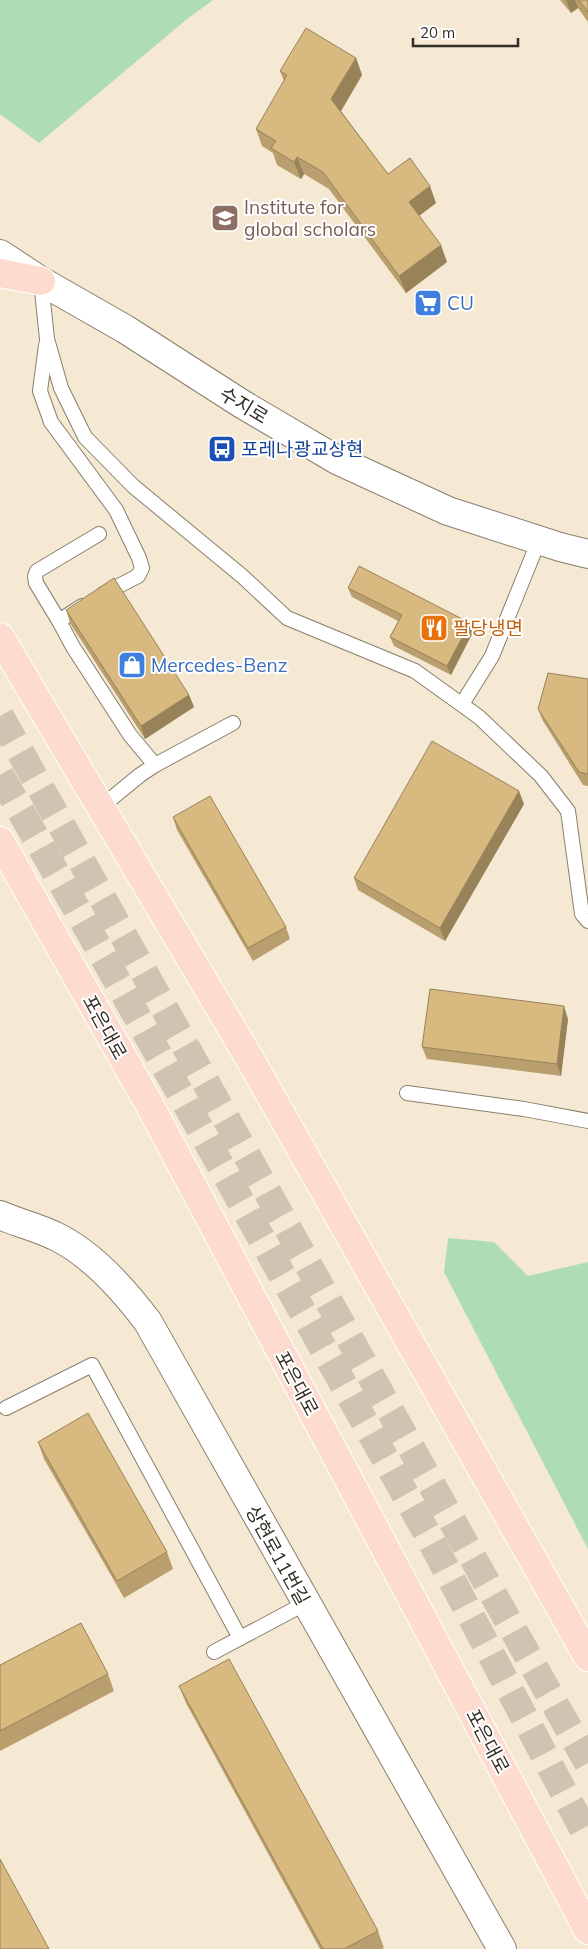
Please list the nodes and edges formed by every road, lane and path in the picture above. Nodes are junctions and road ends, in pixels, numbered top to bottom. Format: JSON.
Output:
{"nodes":[{"id":1,"x":0,"y":254,"type":"edge"},
{"id":2,"x":0,"y":273,"type":"edge"},
{"id":3,"x":40,"y":282,"type":"junction"},
{"id":4,"x":46,"y":339,"type":"junction"},
{"id":5,"x":99,"y":534,"type":"dead end"},
{"id":6,"x":539,"y":540,"type":"junction"},
{"id":7,"x":588,"y":554,"type":"edge"},
{"id":8,"x":59,"y":621,"type":"junction"},
{"id":9,"x":0,"y":637,"type":"edge"},
{"id":10,"x":462,"y":704,"type":"junction"},
{"id":11,"x":233,"y":723,"type":"dead end"},
{"id":12,"x":155,"y":765,"type":"junction"},
{"id":13,"x":101,"y":807,"type":"junction"},
{"id":14,"x":0,"y":841,"type":"edge"},
{"id":15,"x":588,"y":921,"type":"edge"},
{"id":16,"x":407,"y":1093,"type":"dead end"},
{"id":17,"x":588,"y":1121,"type":"edge"},
{"id":18,"x":0,"y":1215,"type":"edge"},
{"id":19,"x":6,"y":1408,"type":"dead end"},
{"id":20,"x":306,"y":1603,"type":"junction"},
{"id":21,"x":240,"y":1638,"type":"junction"},
{"id":22,"x":214,"y":1652,"type":"dead end"},
{"id":23,"x":588,"y":1657,"type":"edge"},
{"id":24,"x":588,"y":1930,"type":"edge"},
{"id":25,"x":502,"y":1949,"type":"edge"}],
"edges":[{"from":1,"to":3,"type":"street","name":"수지로"},
{"from":2,"to":3,"type":"main road"},
{"from":3,"to":4,"type":"lane"},
{"from":3,"to":6,"type":"street","name":"수지로"},
{"from":4,"to":8,"type":"lane"},
{"from":4,"to":10,"type":"lane"},
{"from":5,"to":8,"type":"lane"},
{"from":6,"to":7,"type":"street","name":"수지로"},
{"from":6,"to":10,"type":"lane"},
{"from":8,"to":12,"type":"lane"},
{"from":9,"to":13,"type":"main road"},
{"from":10,"to":15,"type":"lane"},
{"from":11,"to":12,"type":"lane"},
{"from":12,"to":13,"type":"lane"},
{"from":13,"to":23,"type":"main road"},
{"from":14,"to":24,"type":"main road","name":"포은대로"},
{"from":16,"to":17,"type":"lane"},
{"from":18,"to":20,"type":"street","name":"상현로11번길"},
{"from":19,"to":21,"type":"lane"},
{"from":20,"to":21,"type":"lane"},
{"from":20,"to":25,"type":"street","name":"상현로11번길"},
{"from":21,"to":22,"type":"lane"}]}
